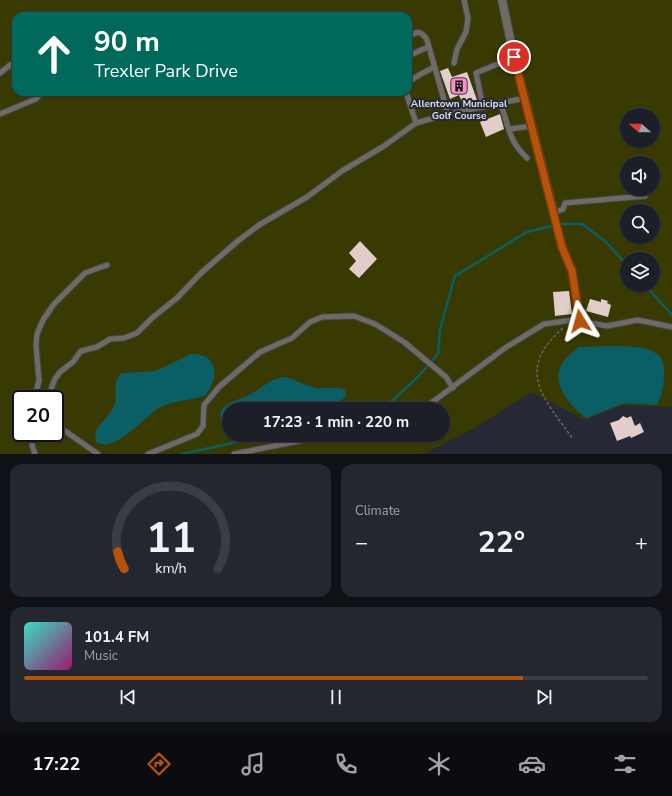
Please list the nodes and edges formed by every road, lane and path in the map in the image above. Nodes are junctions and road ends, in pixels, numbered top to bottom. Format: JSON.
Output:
{"nodes":[{"id":1,"x":464,"y":0,"type":"edge"},
{"id":2,"x":502,"y":0,"type":"edge"},
{"id":3,"x":412,"y":34,"type":"edge"},
{"id":4,"x":428,"y":47,"type":"junction"},
{"id":5,"x":412,"y":54,"type":"edge"},
{"id":6,"x":514,"y":57,"type":"junction"},
{"id":7,"x":454,"y":63,"type":"dead end"},
{"id":8,"x":10,"y":65,"type":"dead end"},
{"id":9,"x":434,"y":67,"type":"junction"},
{"id":10,"x":0,"y":73,"type":"edge"},
{"id":11,"x":412,"y":79,"type":"edge"},
{"id":12,"x":39,"y":96,"type":"edge"},
{"id":13,"x":407,"y":96,"type":"edge"},
{"id":14,"x":525,"y":98,"type":"junction"},
{"id":15,"x":500,"y":103,"type":"junction"},
{"id":16,"x":483,"y":107,"type":"junction"},
{"id":17,"x":0,"y":114,"type":"edge"},
{"id":18,"x":448,"y":114,"type":"junction"},
{"id":19,"x":416,"y":123,"type":"junction"},
{"id":20,"x":532,"y":126,"type":"junction"},
{"id":21,"x":509,"y":129,"type":"junction"},
{"id":22,"x":527,"y":158,"type":"dead end"},
{"id":23,"x":646,"y":196,"type":"dead end"},
{"id":24,"x":555,"y":216,"type":"junction"},
{"id":25,"x":107,"y":265,"type":"dead end"},
{"id":26,"x":580,"y":321,"type":"junction"},
{"id":27,"x":672,"y":327,"type":"edge"},
{"id":28,"x":453,"y":388,"type":"junction"},
{"id":29,"x":37,"y":390,"type":"edge"},
{"id":30,"x":51,"y":390,"type":"edge"},
{"id":31,"x":433,"y":402,"type":"edge"},
{"id":32,"x":64,"y":430,"type":"edge"},
{"id":33,"x":573,"y":439,"type":"dead end"},
{"id":34,"x":32,"y":442,"type":"edge"},
{"id":35,"x":294,"y":442,"type":"edge"},
{"id":36,"x":35,"y":454,"type":"edge"},
{"id":37,"x":98,"y":454,"type":"edge"},
{"id":38,"x":148,"y":454,"type":"edge"},
{"id":39,"x":234,"y":454,"type":"edge"}],
"edges":[{"from":1,"to":7,"type":"lane"},
{"from":2,"to":6,"type":"street"},
{"from":3,"to":4,"type":"lane"},
{"from":4,"to":5,"type":"lane"},
{"from":4,"to":9,"type":"lane"},
{"from":6,"to":14,"type":"street"},
{"from":6,"to":16,"type":"lane"},
{"from":8,"to":10,"type":"lane"},
{"from":9,"to":11,"type":"lane"},
{"from":9,"to":18,"type":"lane"},
{"from":12,"to":17,"type":"lane"},
{"from":13,"to":19,"type":"lane"},
{"from":14,"to":15,"type":"lane"},
{"from":14,"to":20,"type":"street"},
{"from":15,"to":16,"type":"lane"},
{"from":15,"to":21,"type":"lane"},
{"from":16,"to":18,"type":"lane"},
{"from":18,"to":19,"type":"lane"},
{"from":19,"to":30,"type":"lane"},
{"from":20,"to":21,"type":"lane"},
{"from":20,"to":24,"type":"street"},
{"from":21,"to":22,"type":"lane"},
{"from":23,"to":24,"type":"lane"},
{"from":24,"to":26,"type":"lane"},
{"from":25,"to":29,"type":"lane"},
{"from":26,"to":27,"type":"lane"},
{"from":26,"to":28,"type":"lane"},
{"from":26,"to":33,"type":"path"},
{"from":28,"to":31,"type":"lane"},
{"from":28,"to":38,"type":"lane"},
{"from":32,"to":37,"type":"lane"},
{"from":34,"to":36,"type":"lane"},
{"from":35,"to":39,"type":"lane"}]}
